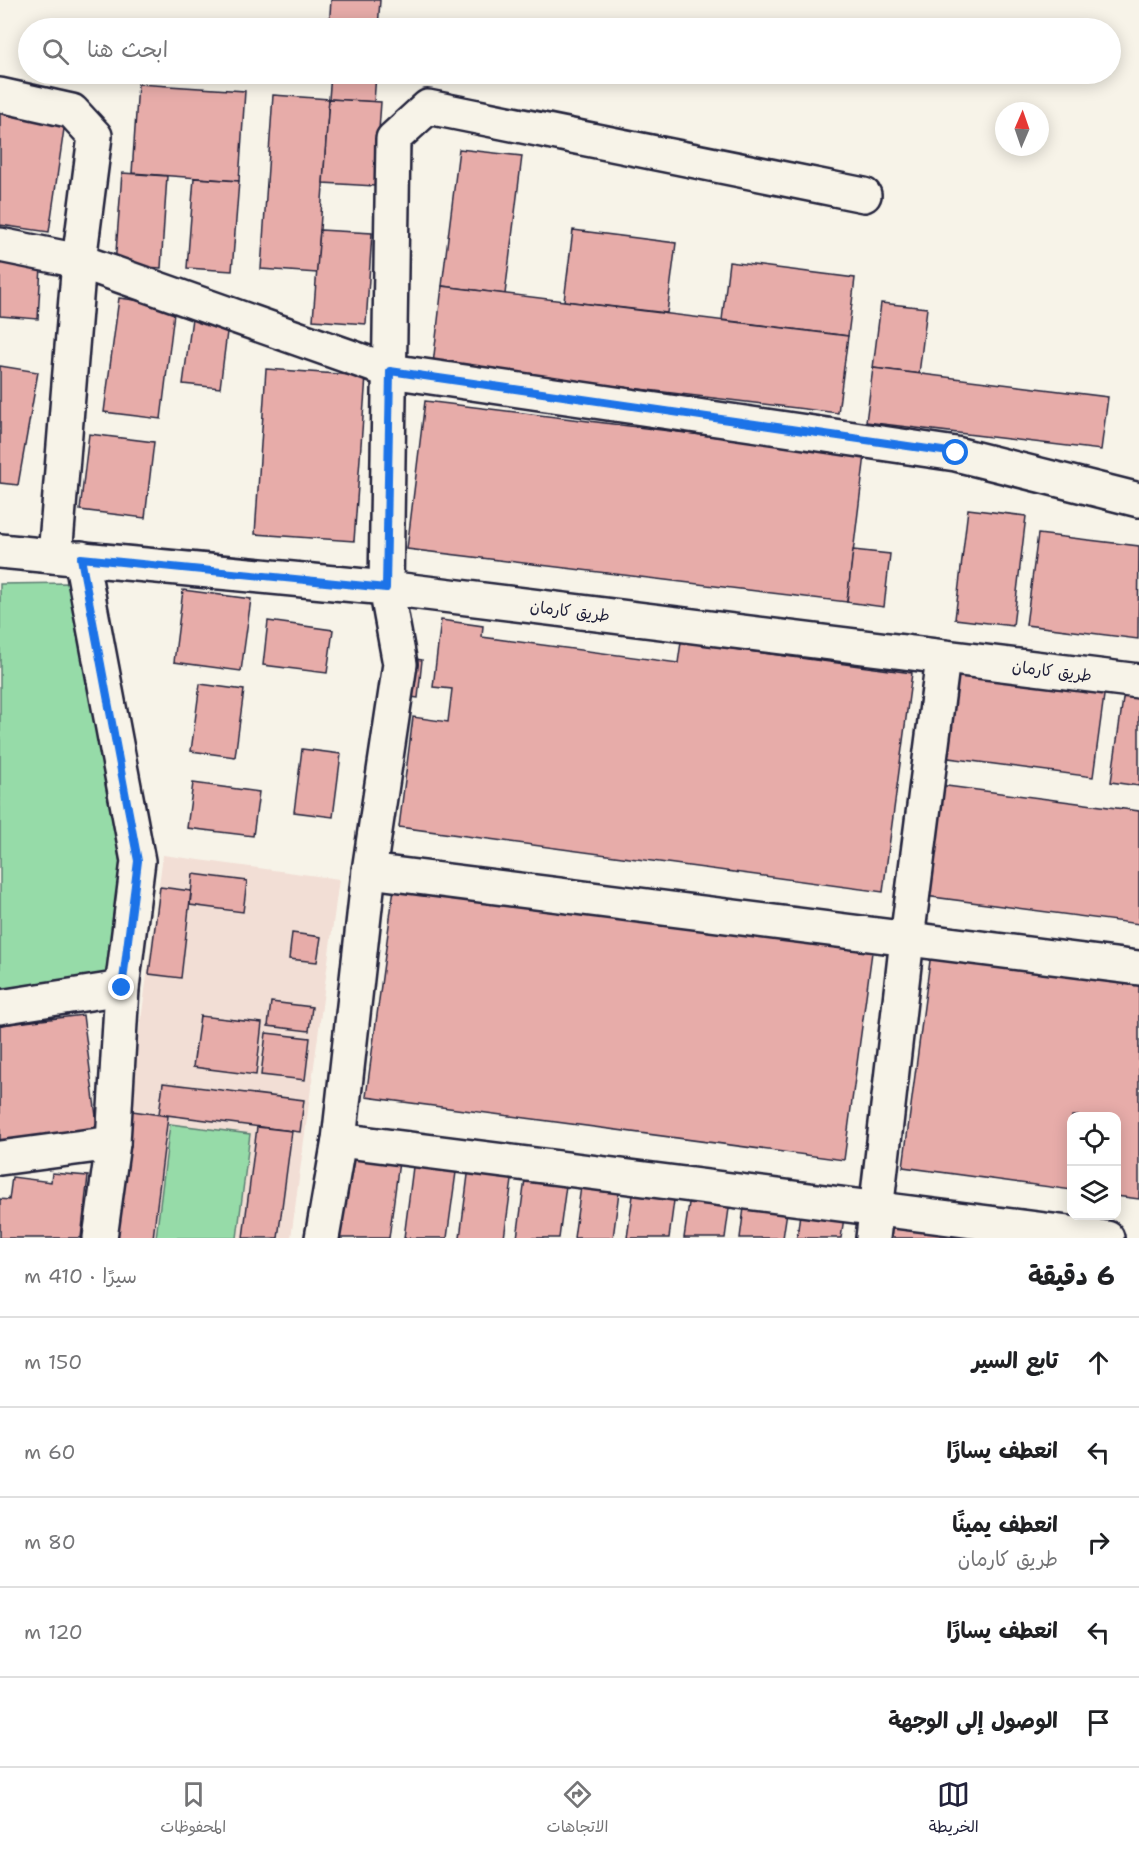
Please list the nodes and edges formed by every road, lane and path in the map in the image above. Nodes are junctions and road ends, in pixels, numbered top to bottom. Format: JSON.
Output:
{"nodes":[{"id":1,"x":0,"y":95,"type":"edge"},
{"id":2,"x":864,"y":195,"type":"dead end"},
{"id":3,"x":0,"y":245,"type":"edge"},
{"id":4,"x":79,"y":261,"type":"junction"},
{"id":5,"x":390,"y":371,"type":"junction"},
{"id":6,"x":1139,"y":500,"type":"edge"},
{"id":7,"x":0,"y":550,"type":"edge"},
{"id":8,"x":68,"y":557,"type":"junction"},
{"id":9,"x":386,"y":588,"type":"junction"},
{"id":10,"x":944,"y":658,"type":"junction"},
{"id":11,"x":1139,"y":681,"type":"edge"},
{"id":12,"x":369,"y":871,"type":"junction"},
{"id":13,"x":908,"y":939,"type":"junction"},
{"id":14,"x":1139,"y":969,"type":"edge"},
{"id":15,"x":122,"y":988,"type":"junction"},
{"id":16,"x":0,"y":1007,"type":"edge"},
{"id":17,"x":339,"y":1140,"type":"junction"},
{"id":18,"x":113,"y":1143,"type":"junction"},
{"id":19,"x":0,"y":1158,"type":"edge"},
{"id":20,"x":875,"y":1223,"type":"edge"},
{"id":21,"x":100,"y":1238,"type":"edge"},
{"id":22,"x":322,"y":1238,"type":"edge"},
{"id":23,"x":1107,"y":1238,"type":"edge"}],
"edges":[{"from":1,"to":4,"type":"street"},
{"from":2,"to":5,"type":"street"},
{"from":3,"to":4,"type":"street"},
{"from":4,"to":5,"type":"street"},
{"from":4,"to":8,"type":"street"},
{"from":5,"to":6,"type":"street"},
{"from":5,"to":9,"type":"street"},
{"from":7,"to":8,"type":"street","name":"طريق كارمان"},
{"from":8,"to":9,"type":"street","name":"طريق كارمان"},
{"from":8,"to":15,"type":"street"},
{"from":9,"to":10,"type":"street","name":"طريق كارمان"},
{"from":9,"to":12,"type":"street"},
{"from":10,"to":11,"type":"street","name":"طريق كارمان"},
{"from":10,"to":13,"type":"street"},
{"from":12,"to":13,"type":"street"},
{"from":12,"to":17,"type":"street"},
{"from":13,"to":14,"type":"street"},
{"from":13,"to":20,"type":"street"},
{"from":15,"to":16,"type":"street"},
{"from":15,"to":18,"type":"street"},
{"from":17,"to":20,"type":"street"},
{"from":17,"to":22,"type":"street"},
{"from":18,"to":19,"type":"street"},
{"from":18,"to":21,"type":"street"},
{"from":20,"to":23,"type":"street"}]}
